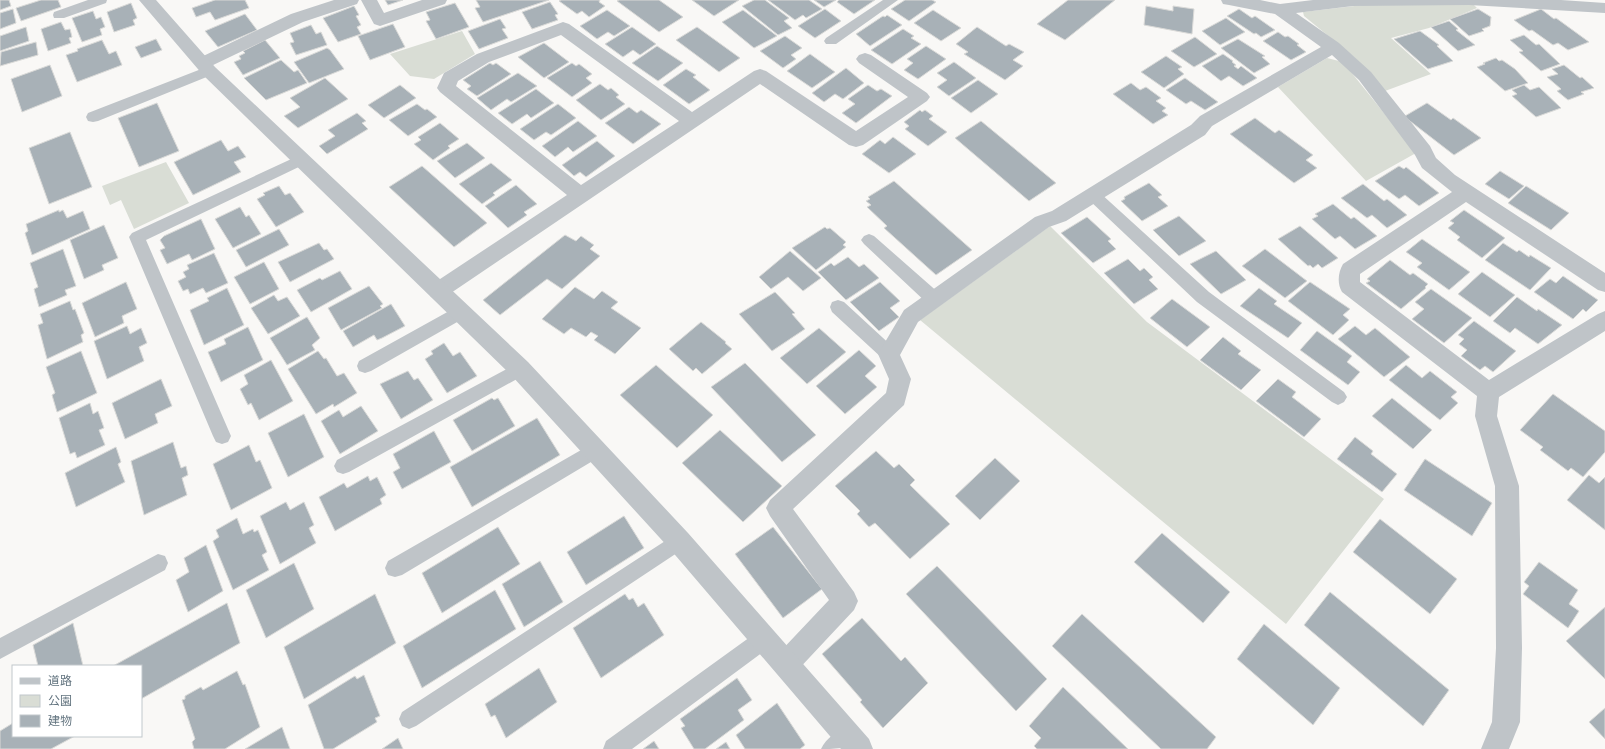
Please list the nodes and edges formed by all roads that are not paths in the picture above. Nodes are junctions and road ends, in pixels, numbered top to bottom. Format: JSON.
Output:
{"nodes":[{"id":1,"x":102,"y":0,"type":"edge"},
{"id":2,"x":147,"y":0,"type":"edge"},
{"id":3,"x":351,"y":0,"type":"edge"},
{"id":4,"x":368,"y":0,"type":"edge"},
{"id":5,"x":440,"y":0,"type":"edge"},
{"id":6,"x":892,"y":0,"type":"edge"},
{"id":7,"x":1229,"y":0,"type":"edge"},
{"id":8,"x":1605,"y":8,"type":"edge"},
{"id":9,"x":1280,"y":9,"type":"junction"},
{"id":10,"x":59,"y":15,"type":"dead end"},
{"id":11,"x":831,"y":41,"type":"dead end"},
{"id":12,"x":1333,"y":47,"type":"junction"},
{"id":13,"x":865,"y":60,"type":"dead end"},
{"id":14,"x":206,"y":67,"type":"junction"},
{"id":15,"x":93,"y":117,"type":"dead end"},
{"id":16,"x":692,"y":122,"type":"junction"},
{"id":17,"x":300,"y":160,"type":"junction"},
{"id":18,"x":1465,"y":193,"type":"junction"},
{"id":19,"x":580,"y":195,"type":"junction"},
{"id":20,"x":1094,"y":196,"type":"junction"},
{"id":21,"x":869,"y":240,"type":"dead end"},
{"id":22,"x":1605,"y":284,"type":"edge"},
{"id":23,"x":438,"y":291,"type":"junction"},
{"id":24,"x":934,"y":299,"type":"junction"},
{"id":25,"x":838,"y":307,"type":"dead end"},
{"id":26,"x":460,"y":312,"type":"junction"},
{"id":27,"x":1605,"y":320,"type":"edge"},
{"id":28,"x":889,"y":354,"type":"junction"},
{"id":29,"x":365,"y":366,"type":"dead end"},
{"id":30,"x":520,"y":369,"type":"junction"},
{"id":31,"x":1488,"y":392,"type":"junction"},
{"id":32,"x":1338,"y":397,"type":"dead end"},
{"id":33,"x":222,"y":436,"type":"dead end"},
{"id":34,"x":595,"y":450,"type":"junction"},
{"id":35,"x":344,"y":466,"type":"dead end"},
{"id":36,"x":678,"y":541,"type":"junction"},
{"id":37,"x":158,"y":563,"type":"dead end"},
{"id":38,"x":395,"y":568,"type":"dead end"},
{"id":39,"x":764,"y":639,"type":"junction"},
{"id":40,"x":0,"y":649,"type":"edge"},
{"id":41,"x":786,"y":664,"type":"junction"},
{"id":42,"x":409,"y":719,"type":"dead end"},
{"id":43,"x":846,"y":745,"type":"edge"},
{"id":44,"x":614,"y":749,"type":"edge"},
{"id":45,"x":1495,"y":749,"type":"edge"}],
"edges":[{"from":1,"to":10,"type":"lane"},
{"from":2,"to":14,"type":"street"},
{"from":3,"to":14,"type":"street"},
{"from":4,"to":5,"type":"street"},
{"from":6,"to":11,"type":"lane"},
{"from":7,"to":9,"type":"street"},
{"from":8,"to":9,"type":"street"},
{"from":9,"to":12,"type":"street"},
{"from":12,"to":18,"type":"street"},
{"from":12,"to":20,"type":"street"},
{"from":13,"to":16,"type":"street"},
{"from":14,"to":15,"type":"lane"},
{"from":14,"to":17,"type":"street"},
{"from":16,"to":19,"type":"street"},
{"from":16,"to":19,"type":"street"},
{"from":17,"to":23,"type":"street"},
{"from":17,"to":33,"type":"lane"},
{"from":18,"to":22,"type":"street"},
{"from":18,"to":31,"type":"street"},
{"from":19,"to":23,"type":"street"},
{"from":20,"to":24,"type":"street"},
{"from":20,"to":32,"type":"lane"},
{"from":21,"to":24,"type":"lane"},
{"from":23,"to":26,"type":"street"},
{"from":24,"to":28,"type":"street"},
{"from":25,"to":28,"type":"lane"},
{"from":26,"to":29,"type":"lane"},
{"from":26,"to":30,"type":"street"},
{"from":27,"to":31,"type":"street"},
{"from":28,"to":41,"type":"street"},
{"from":30,"to":34,"type":"street"},
{"from":30,"to":35,"type":"lane"},
{"from":31,"to":45,"type":"street"},
{"from":34,"to":36,"type":"street"},
{"from":34,"to":38,"type":"lane"},
{"from":36,"to":39,"type":"street"},
{"from":36,"to":42,"type":"lane"},
{"from":37,"to":40,"type":"lane"},
{"from":39,"to":41,"type":"street"},
{"from":39,"to":44,"type":"lane"},
{"from":41,"to":43,"type":"street"}]}
